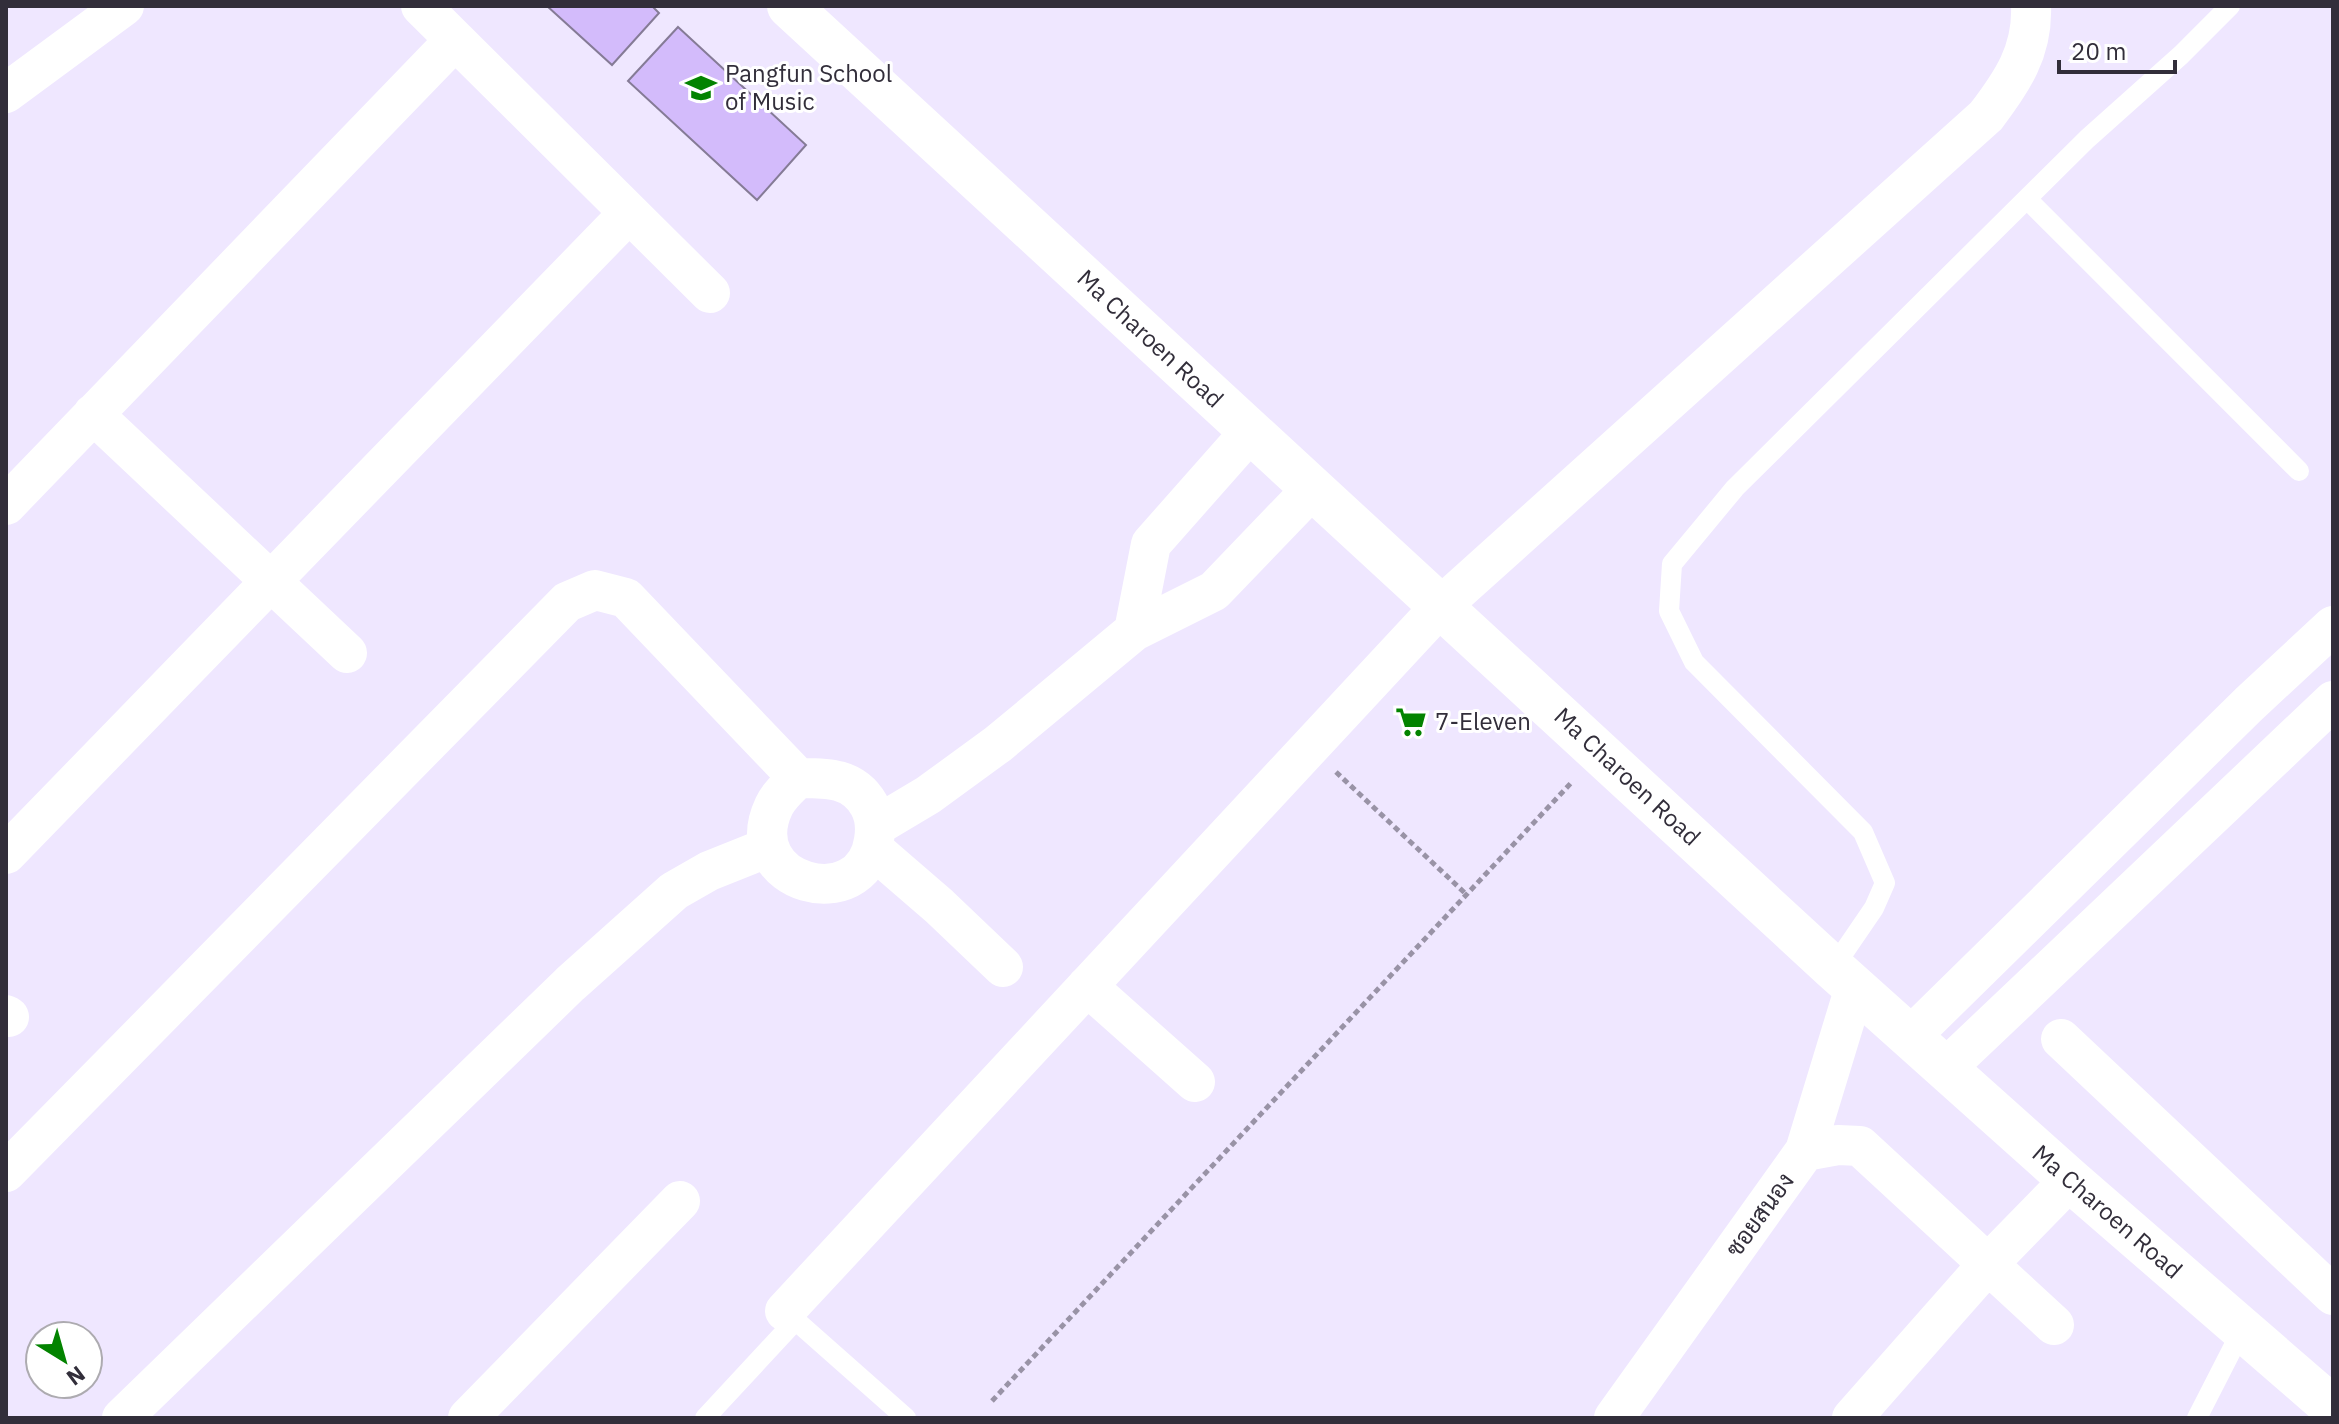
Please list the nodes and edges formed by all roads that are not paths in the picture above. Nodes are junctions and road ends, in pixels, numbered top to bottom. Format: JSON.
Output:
{"nodes":[{"id":1,"x":124,"y":6,"type":"edge"},
{"id":2,"x":421,"y":6,"type":"edge"},
{"id":3,"x":789,"y":6,"type":"edge"},
{"id":4,"x":2031,"y":6,"type":"edge"},
{"id":5,"x":2230,"y":6,"type":"edge"},
{"id":6,"x":455,"y":40,"type":"junction"},
{"id":7,"x":6,"y":93,"type":"edge"},
{"id":8,"x":2027,"y":199,"type":"junction"},
{"id":9,"x":629,"y":213,"type":"junction"},
{"id":10,"x":710,"y":293,"type":"dead end"},
{"id":11,"x":93,"y":414,"type":"junction"},
{"id":12,"x":1250,"y":432,"type":"junction"},
{"id":13,"x":2299,"y":471,"type":"dead end"},
{"id":14,"x":1313,"y":488,"type":"junction"},
{"id":15,"x":6,"y":505,"type":"edge"},
{"id":16,"x":272,"y":581,"type":"junction"},
{"id":17,"x":1441,"y":606,"type":"junction"},
{"id":18,"x":2333,"y":626,"type":"edge"},
{"id":19,"x":1134,"y":631,"type":"junction"},
{"id":20,"x":347,"y":653,"type":"dead end"},
{"id":21,"x":2333,"y":701,"type":"edge"},
{"id":22,"x":798,"y":778,"type":"junction"},
{"id":23,"x":874,"y":838,"type":"junction"},
{"id":24,"x":769,"y":847,"type":"junction"},
{"id":25,"x":6,"y":854,"type":"edge"},
{"id":26,"x":1003,"y":967,"type":"dead end"},
{"id":27,"x":1844,"y":977,"type":"junction"},
{"id":28,"x":1087,"y":986,"type":"junction"},
{"id":29,"x":1910,"y":1037,"type":"junction"},
{"id":30,"x":2061,"y":1039,"type":"dead end"},
{"id":31,"x":1945,"y":1069,"type":"junction"},
{"id":32,"x":1195,"y":1082,"type":"dead end"},
{"id":33,"x":1805,"y":1151,"type":"junction"},
{"id":34,"x":6,"y":1172,"type":"edge"},
{"id":35,"x":2070,"y":1180,"type":"junction"},
{"id":36,"x":680,"y":1201,"type":"dead end"},
{"id":37,"x":1988,"y":1264,"type":"junction"},
{"id":38,"x":2333,"y":1295,"type":"edge"},
{"id":39,"x":791,"y":1315,"type":"junction"},
{"id":40,"x":2054,"y":1325,"type":"dead end"},
{"id":41,"x":2242,"y":1330,"type":"junction"},
{"id":42,"x":2333,"y":1408,"type":"edge"},
{"id":43,"x":122,"y":1418,"type":"edge"},
{"id":44,"x":468,"y":1418,"type":"edge"},
{"id":45,"x":705,"y":1418,"type":"edge"},
{"id":46,"x":906,"y":1418,"type":"edge"},
{"id":47,"x":1614,"y":1418,"type":"edge"},
{"id":48,"x":1852,"y":1418,"type":"edge"},
{"id":49,"x":2197,"y":1418,"type":"edge"}],
"edges":[{"from":1,"to":7,"type":"street"},
{"from":2,"to":6,"type":"street"},
{"from":3,"to":12,"type":"main road","name":"Ma Charoen Road"},
{"from":4,"to":17,"type":"street"},
{"from":5,"to":8,"type":"lane"},
{"from":6,"to":9,"type":"street"},
{"from":6,"to":11,"type":"street"},
{"from":8,"to":13,"type":"lane"},
{"from":8,"to":27,"type":"lane"},
{"from":9,"to":10,"type":"street"},
{"from":9,"to":16,"type":"street"},
{"from":11,"to":15,"type":"street"},
{"from":11,"to":16,"type":"street"},
{"from":12,"to":14,"type":"main road","name":"Ma Charoen Road"},
{"from":12,"to":19,"type":"street"},
{"from":14,"to":17,"type":"main road","name":"Ma Charoen Road"},
{"from":14,"to":19,"type":"street"},
{"from":16,"to":20,"type":"street"},
{"from":16,"to":25,"type":"street"},
{"from":17,"to":27,"type":"main road","name":"Ma Charoen Road"},
{"from":17,"to":28,"type":"street"},
{"from":18,"to":29,"type":"street"},
{"from":19,"to":23,"type":"street"},
{"from":21,"to":31,"type":"street"},
{"from":22,"to":23,"type":"street"},
{"from":22,"to":24,"type":"street"},
{"from":22,"to":34,"type":"street"},
{"from":23,"to":24,"type":"street"},
{"from":23,"to":26,"type":"street"},
{"from":24,"to":43,"type":"street"},
{"from":27,"to":29,"type":"main road","name":"Ma Charoen Road"},
{"from":27,"to":33,"type":"street","name":"ซอยสนอง"},
{"from":28,"to":32,"type":"street"},
{"from":28,"to":39,"type":"street"},
{"from":29,"to":31,"type":"main road","name":"Ma Charoen Road"},
{"from":30,"to":38,"type":"street"},
{"from":31,"to":35,"type":"main road","name":"Ma Charoen Road"},
{"from":33,"to":37,"type":"street"},
{"from":33,"to":47,"type":"street","name":"ซอยสนอง"},
{"from":35,"to":37,"type":"street"},
{"from":35,"to":41,"type":"main road","name":"Ma Charoen Road"},
{"from":36,"to":44,"type":"street"},
{"from":37,"to":40,"type":"street"},
{"from":37,"to":48,"type":"street"},
{"from":39,"to":45,"type":"lane"},
{"from":39,"to":46,"type":"lane"},
{"from":41,"to":42,"type":"main road","name":"Ma Charoen Road"},
{"from":41,"to":49,"type":"lane"}]}
